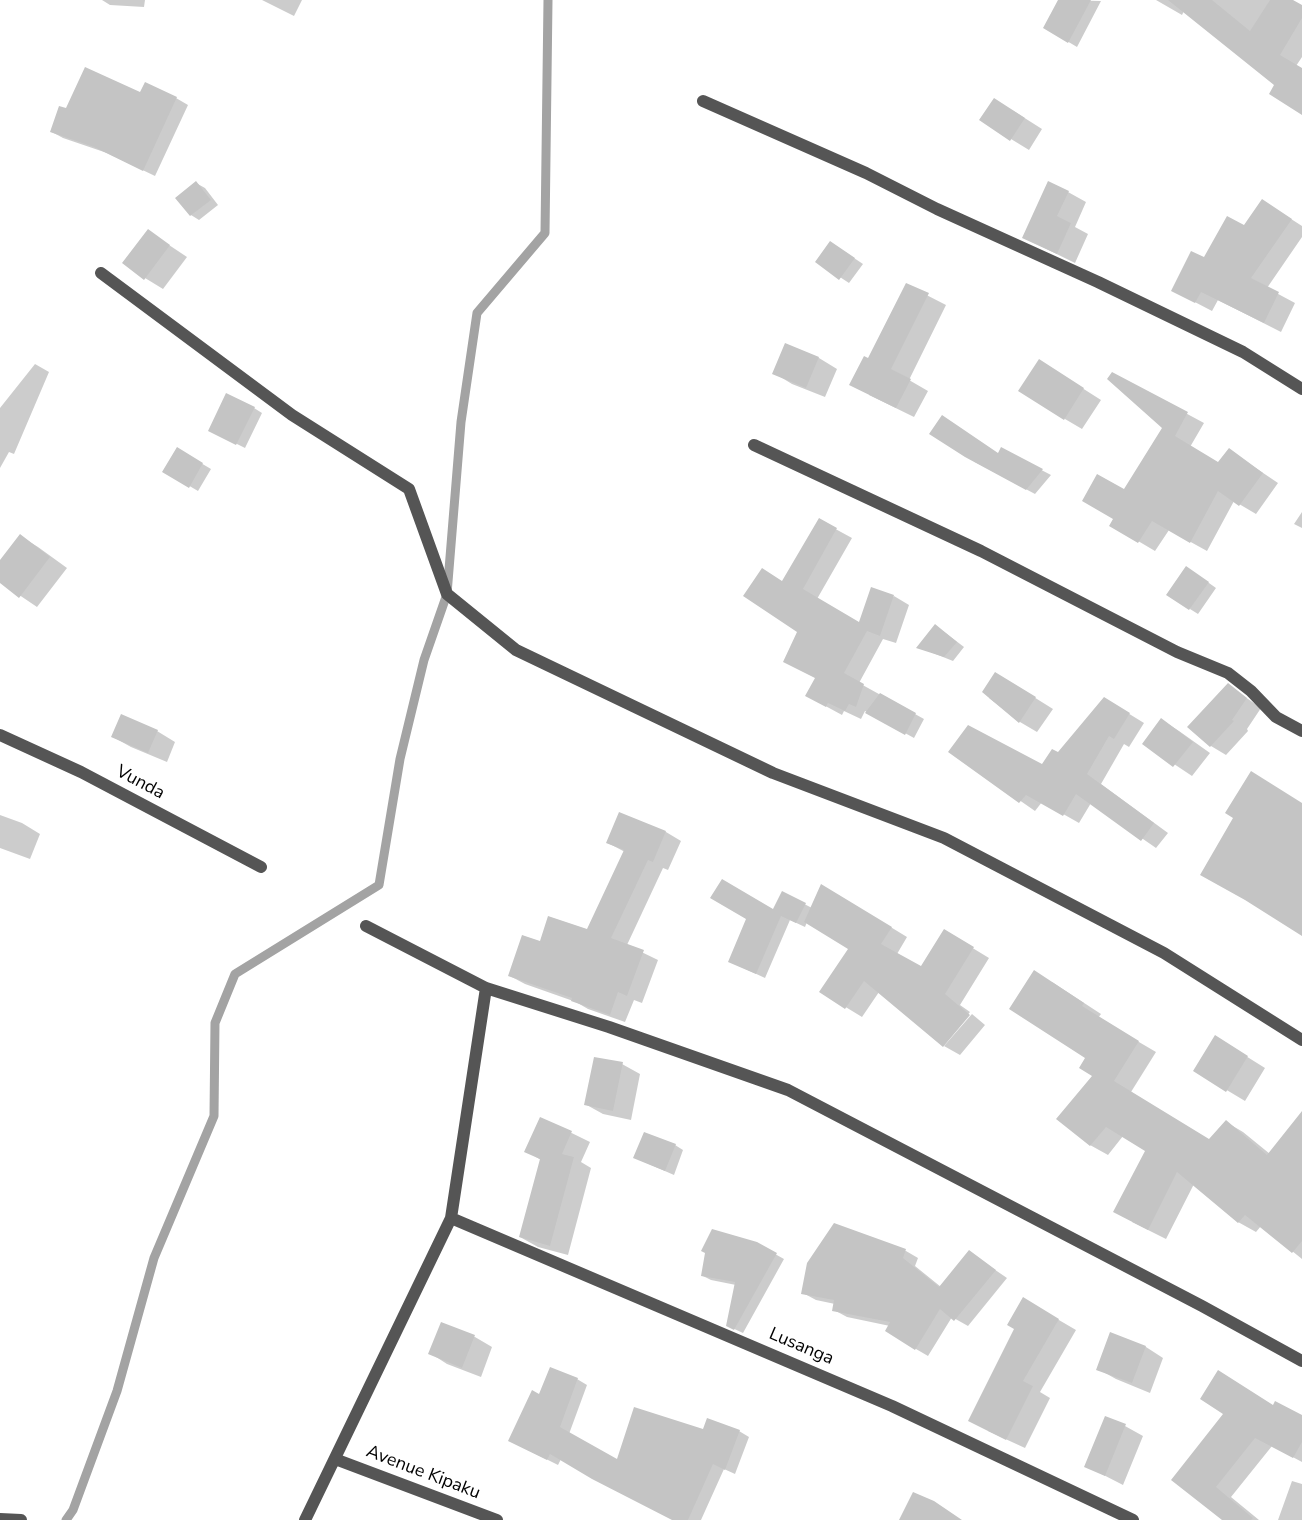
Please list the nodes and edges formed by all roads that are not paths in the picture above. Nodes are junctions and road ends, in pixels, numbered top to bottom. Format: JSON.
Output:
{"nodes":[{"id":1,"x":703,"y":101,"type":"dead end"},
{"id":2,"x":101,"y":273,"type":"dead end"},
{"id":3,"x":1302,"y":389,"type":"edge"},
{"id":4,"x":754,"y":445,"type":"dead end"},
{"id":5,"x":1302,"y":731,"type":"edge"},
{"id":6,"x":0,"y":735,"type":"edge"},
{"id":7,"x":261,"y":867,"type":"dead end"},
{"id":8,"x":366,"y":926,"type":"dead end"},
{"id":9,"x":486,"y":988,"type":"junction"},
{"id":10,"x":1302,"y":1040,"type":"edge"},
{"id":11,"x":451,"y":1218,"type":"junction"},
{"id":12,"x":1302,"y":1361,"type":"edge"},
{"id":13,"x":335,"y":1459,"type":"junction"},
{"id":14,"x":0,"y":1519,"type":"edge"},
{"id":15,"x":20,"y":1520,"type":"edge"},
{"id":16,"x":305,"y":1520,"type":"edge"},
{"id":17,"x":497,"y":1520,"type":"edge"},
{"id":18,"x":1133,"y":1520,"type":"edge"}],
"edges":[{"from":1,"to":3,"type":"street"},
{"from":2,"to":10,"type":"street"},
{"from":4,"to":5,"type":"street"},
{"from":6,"to":7,"type":"street","name":"Vunda"},
{"from":8,"to":9,"type":"street"},
{"from":9,"to":11,"type":"street"},
{"from":9,"to":12,"type":"street"},
{"from":11,"to":13,"type":"street"},
{"from":11,"to":18,"type":"street","name":"Lusanga"},
{"from":13,"to":16,"type":"street"},
{"from":13,"to":17,"type":"street","name":"Avenue Kipaku"},
{"from":14,"to":15,"type":"street"}]}
